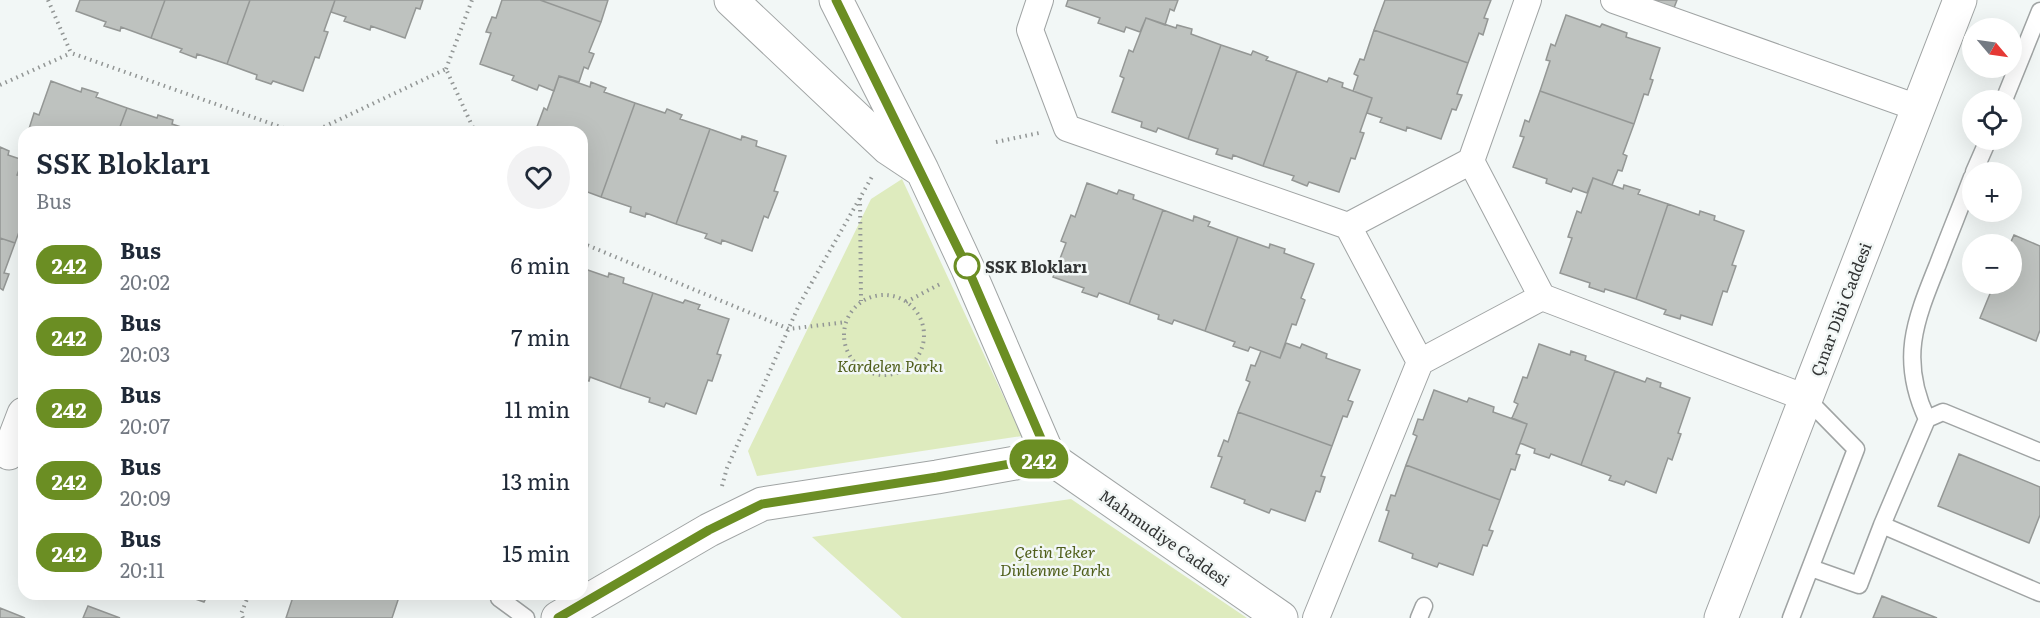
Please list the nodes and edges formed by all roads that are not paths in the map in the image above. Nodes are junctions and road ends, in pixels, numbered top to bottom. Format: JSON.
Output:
{"nodes":[{"id":1,"x":731,"y":0,"type":"edge"},
{"id":2,"x":836,"y":0,"type":"edge"},
{"id":3,"x":1040,"y":0,"type":"edge"},
{"id":4,"x":1528,"y":0,"type":"edge"},
{"id":5,"x":1614,"y":0,"type":"edge"},
{"id":6,"x":1960,"y":0,"type":"edge"},
{"id":7,"x":2040,"y":10,"type":"edge"},
{"id":8,"x":2008,"y":90,"type":"edge"},
{"id":9,"x":1918,"y":108,"type":"junction"},
{"id":10,"x":1471,"y":161,"type":"junction"},
{"id":11,"x":922,"y":171,"type":"junction"},
{"id":12,"x":1962,"y":203,"type":"edge"},
{"id":13,"x":1348,"y":226,"type":"junction"},
{"id":14,"x":1542,"y":297,"type":"junction"},
{"id":15,"x":1420,"y":362,"type":"junction"},
{"id":16,"x":1806,"y":398,"type":"junction"},
{"id":17,"x":1927,"y":419,"type":"junction"},
{"id":18,"x":18,"y":432,"type":"edge"},
{"id":19,"x":2040,"y":452,"type":"edge"},
{"id":20,"x":11,"y":453,"type":"edge"},
{"id":21,"x":1049,"y":457,"type":"junction"},
{"id":22,"x":1882,"y":525,"type":"junction"},
{"id":23,"x":1811,"y":568,"type":"junction"},
{"id":24,"x":2040,"y":593,"type":"edge"},
{"id":25,"x":502,"y":600,"type":"edge"},
{"id":26,"x":526,"y":618,"type":"edge"},
{"id":27,"x":558,"y":618,"type":"edge"},
{"id":28,"x":1281,"y":618,"type":"edge"},
{"id":29,"x":1316,"y":618,"type":"edge"},
{"id":30,"x":1721,"y":618,"type":"edge"},
{"id":31,"x":1791,"y":618,"type":"edge"}],
"edges":[{"from":1,"to":11,"type":"street"},
{"from":2,"to":11,"type":"street"},
{"from":3,"to":13,"type":"street"},
{"from":4,"to":10,"type":"street"},
{"from":5,"to":9,"type":"street"},
{"from":6,"to":9,"type":"street","name":"Çınar Dibi Caddesi"},
{"from":7,"to":8,"type":"lane"},
{"from":9,"to":16,"type":"street","name":"Çınar Dibi Caddesi"},
{"from":10,"to":13,"type":"street"},
{"from":10,"to":14,"type":"street"},
{"from":11,"to":21,"type":"street"},
{"from":12,"to":17,"type":"lane"},
{"from":13,"to":15,"type":"street"},
{"from":14,"to":15,"type":"street"},
{"from":14,"to":16,"type":"street"},
{"from":15,"to":29,"type":"street"},
{"from":16,"to":23,"type":"lane"},
{"from":16,"to":30,"type":"street","name":"Çınar Dibi Caddesi"},
{"from":17,"to":19,"type":"lane"},
{"from":17,"to":22,"type":"lane"},
{"from":18,"to":20,"type":"street"},
{"from":21,"to":27,"type":"street"},
{"from":21,"to":28,"type":"street","name":"Mahmudiye Caddesi"},
{"from":22,"to":23,"type":"lane"},
{"from":22,"to":24,"type":"lane"},
{"from":23,"to":31,"type":"lane"},
{"from":25,"to":26,"type":"lane"}]}
